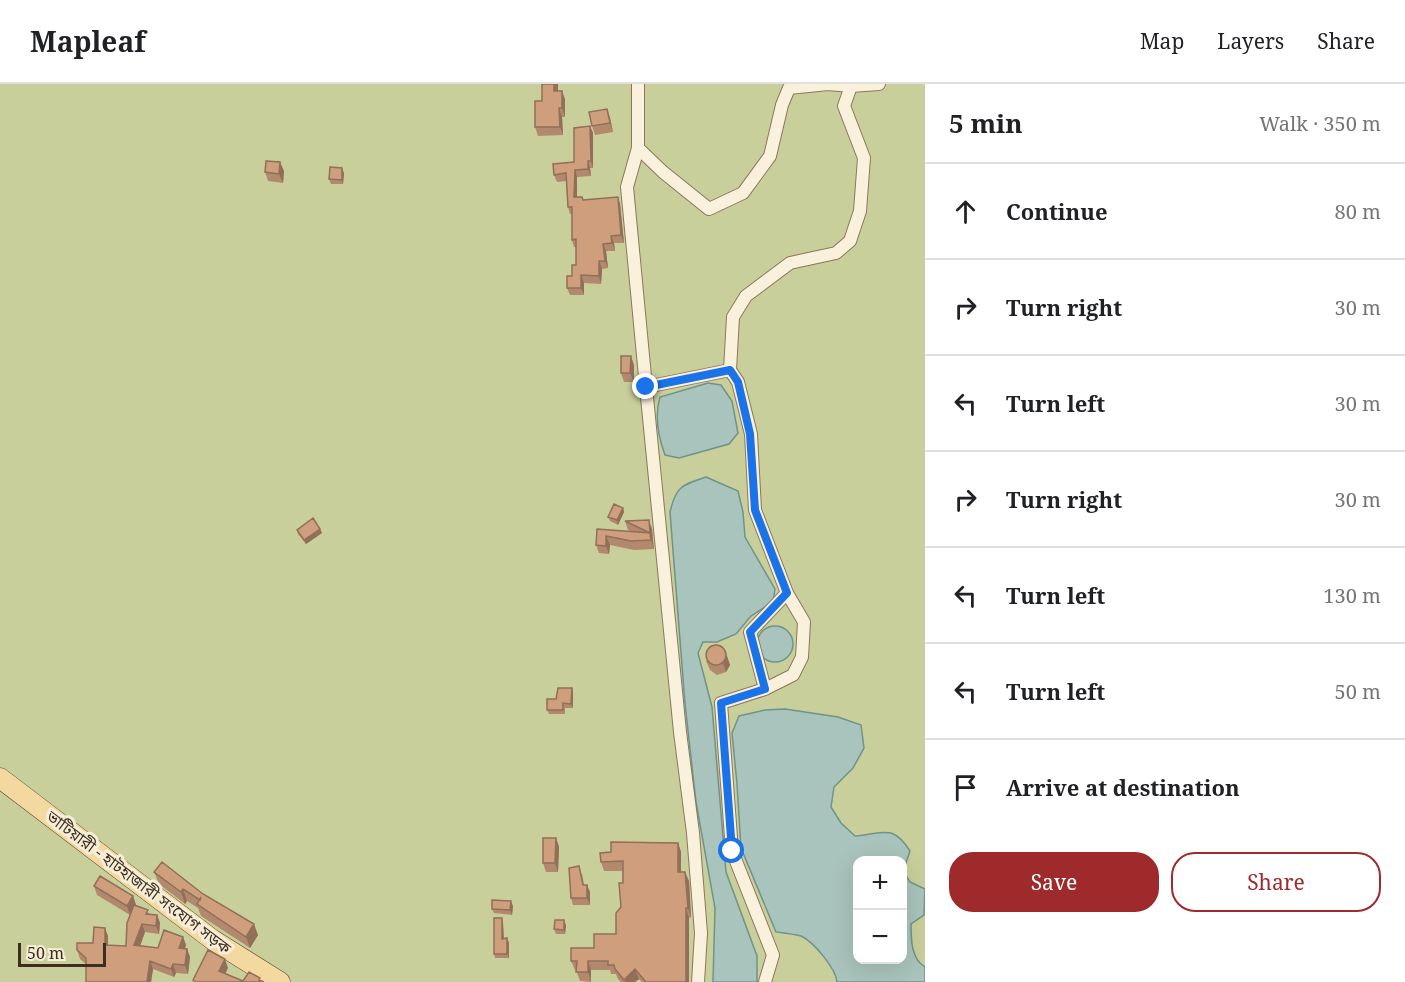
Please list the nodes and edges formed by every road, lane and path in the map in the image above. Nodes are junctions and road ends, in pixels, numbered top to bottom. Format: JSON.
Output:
{"nodes":[{"id":1,"x":638,"y":84,"type":"edge"},
{"id":2,"x":879,"y":84,"type":"edge"},
{"id":3,"x":851,"y":86,"type":"junction"},
{"id":4,"x":638,"y":147,"type":"junction"},
{"id":5,"x":730,"y":370,"type":"junction"},
{"id":6,"x":646,"y":387,"type":"junction"},
{"id":7,"x":787,"y":593,"type":"junction"},
{"id":8,"x":765,"y":689,"type":"junction"},
{"id":9,"x":0,"y":778,"type":"edge"},
{"id":10,"x":280,"y":982,"type":"edge"},
{"id":11,"x":698,"y":982,"type":"edge"},
{"id":12,"x":765,"y":982,"type":"edge"}],
"edges":[{"from":1,"to":4,"type":"street"},
{"from":2,"to":3,"type":"street"},
{"from":3,"to":4,"type":"street"},
{"from":3,"to":5,"type":"street"},
{"from":4,"to":6,"type":"street"},
{"from":5,"to":6,"type":"street"},
{"from":5,"to":7,"type":"street"},
{"from":6,"to":11,"type":"street"},
{"from":7,"to":8,"type":"street"},
{"from":7,"to":8,"type":"street"},
{"from":8,"to":12,"type":"street"},
{"from":9,"to":10,"type":"main road","name":"ভাটিয়ারী - হাটহাজারী সংযোগ সড়ক"}]}
